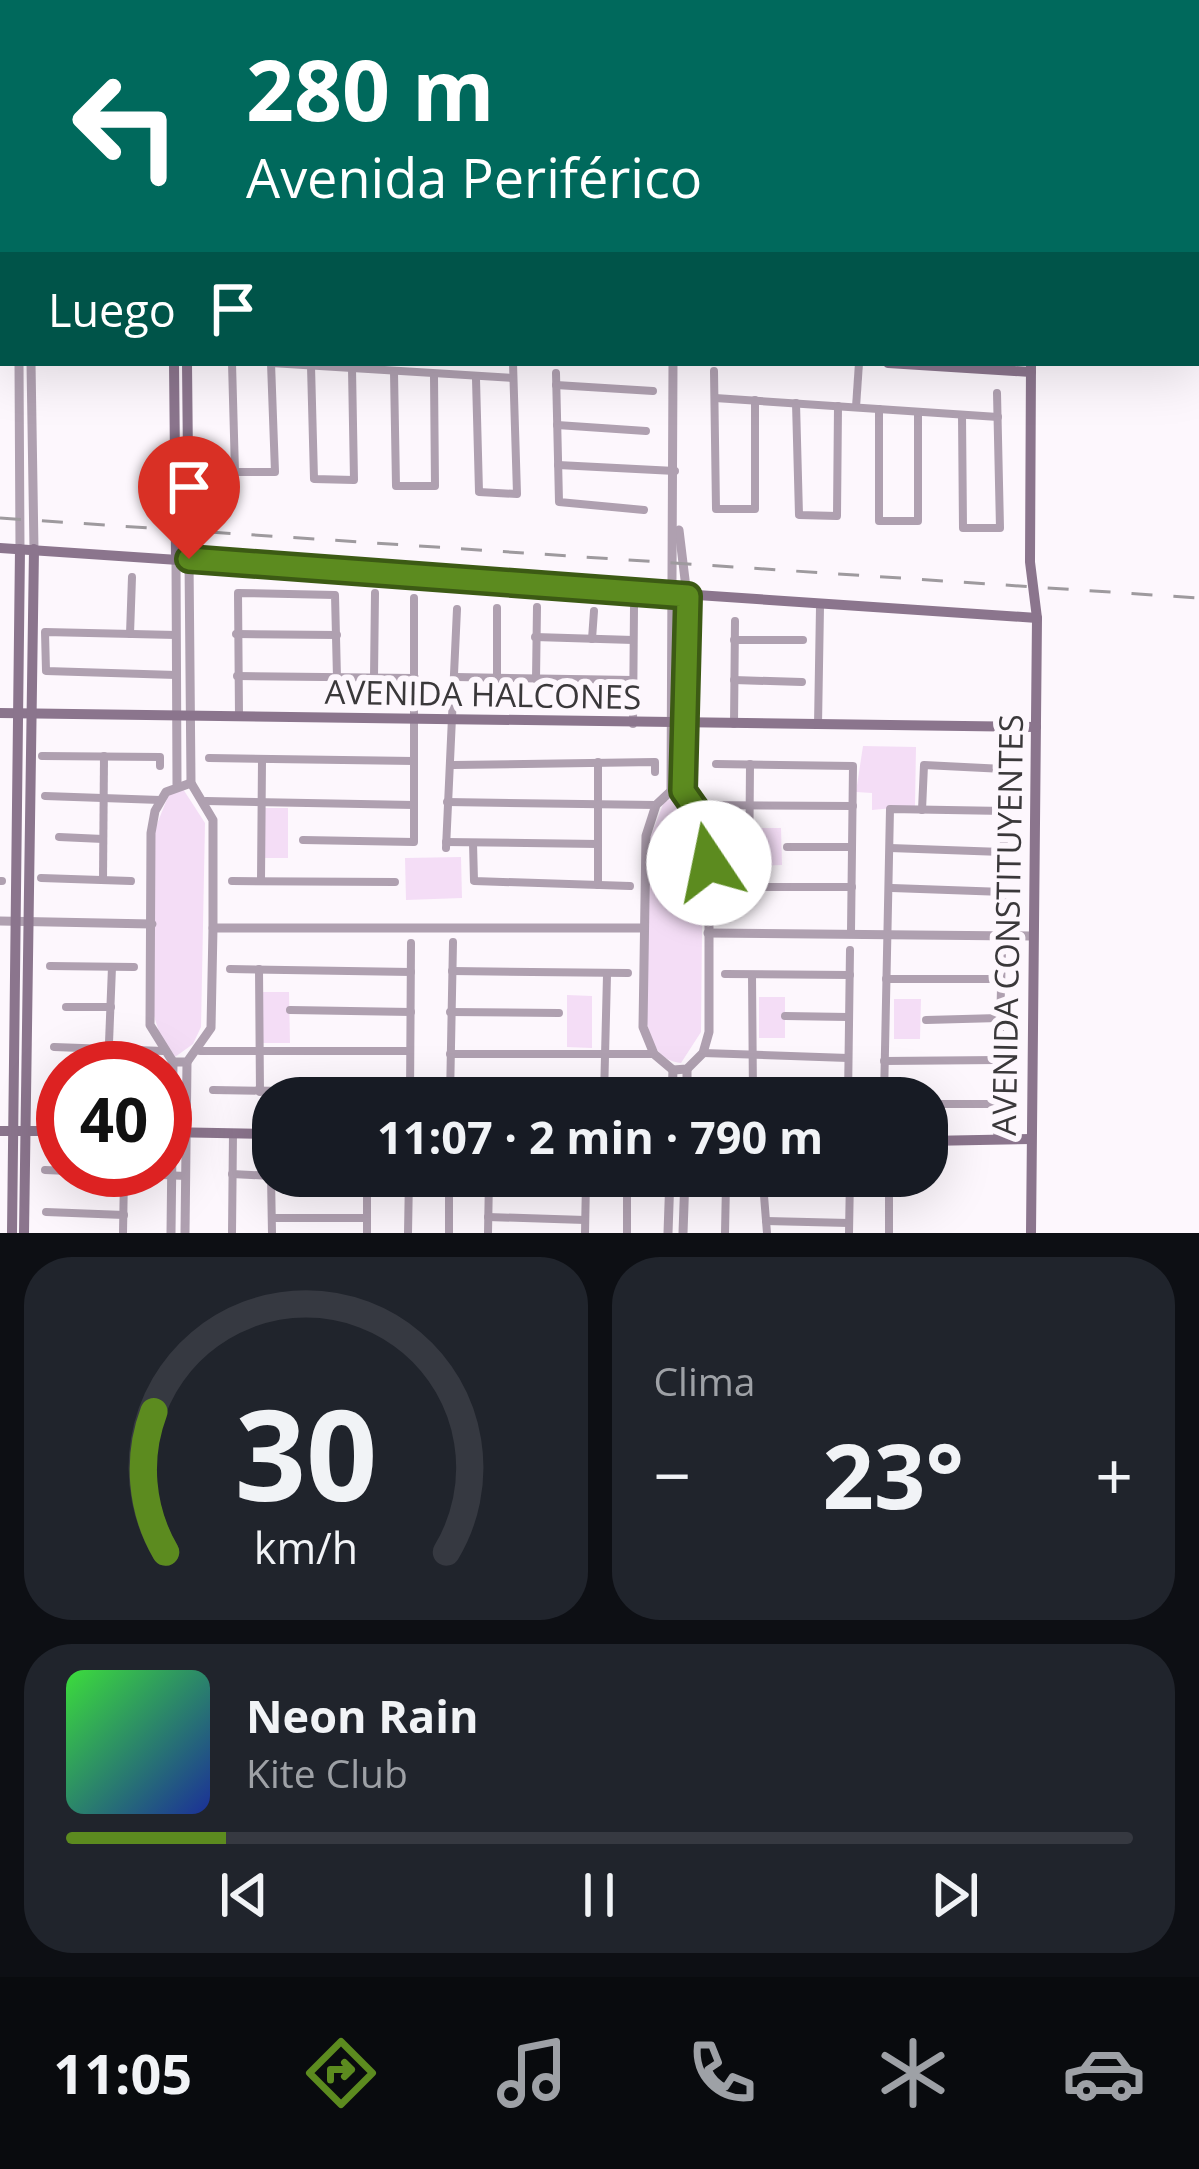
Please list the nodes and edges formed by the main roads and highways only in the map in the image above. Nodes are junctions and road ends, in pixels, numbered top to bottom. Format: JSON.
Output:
{"nodes":[{"id":1,"x":175,"y":366,"type":"edge"},
{"id":2,"x":187,"y":366,"type":"edge"},
{"id":3,"x":974,"y":366,"type":"edge"},
{"id":4,"x":1031,"y":368,"type":"edge"},
{"id":5,"x":182,"y":477,"type":"junction"},
{"id":6,"x":0,"y":548,"type":"edge"},
{"id":7,"x":20,"y":549,"type":"junction"},
{"id":8,"x":34,"y":549,"type":"junction"},
{"id":9,"x":182,"y":558,"type":"junction"},
{"id":10,"x":1037,"y":619,"type":"junction"},
{"id":11,"x":0,"y":713,"type":"edge"},
{"id":12,"x":17,"y":713,"type":"junction"},
{"id":13,"x":32,"y":713,"type":"junction"},
{"id":14,"x":1036,"y":727,"type":"junction"},
{"id":15,"x":14,"y":1131,"type":"edge"},
{"id":16,"x":192,"y":1133,"type":"edge"},
{"id":17,"x":252,"y":1136,"type":"edge"},
{"id":18,"x":1031,"y":1139,"type":"junction"},
{"id":19,"x":948,"y":1141,"type":"edge"},
{"id":20,"x":12,"y":1233,"type":"edge"},
{"id":21,"x":24,"y":1233,"type":"edge"},
{"id":22,"x":1031,"y":1233,"type":"edge"}],
"edges":[{"from":1,"to":5,"type":"main road"},
{"from":2,"to":5,"type":"main road"},
{"from":3,"to":4,"type":"main road"},
{"from":4,"to":10,"type":"main road","name":"AVENIDA CONSTITUYENTES"},
{"from":5,"to":9,"type":"main road"},
{"from":6,"to":7,"type":"main road"},
{"from":7,"to":8,"type":"main road"},
{"from":7,"to":12,"type":"main road"},
{"from":8,"to":9,"type":"main road"},
{"from":8,"to":13,"type":"main road"},
{"from":9,"to":10,"type":"main road"},
{"from":10,"to":14,"type":"main road","name":"AVENIDA CONSTITUYENTES"},
{"from":11,"to":12,"type":"main road","name":"AVENIDA HALCONES"},
{"from":12,"to":13,"type":"main road","name":"AVENIDA HALCONES"},
{"from":12,"to":15,"type":"main road"},
{"from":13,"to":14,"type":"main road","name":"AVENIDA HALCONES"},
{"from":13,"to":15,"type":"main road"},
{"from":14,"to":18,"type":"main road","name":"AVENIDA CONSTITUYENTES"},
{"from":15,"to":20,"type":"main road"},
{"from":15,"to":21,"type":"main road"},
{"from":16,"to":17,"type":"main road"},
{"from":18,"to":19,"type":"main road"},
{"from":18,"to":22,"type":"main road","name":"AVENIDA CONSTITUYENTES"}]}
